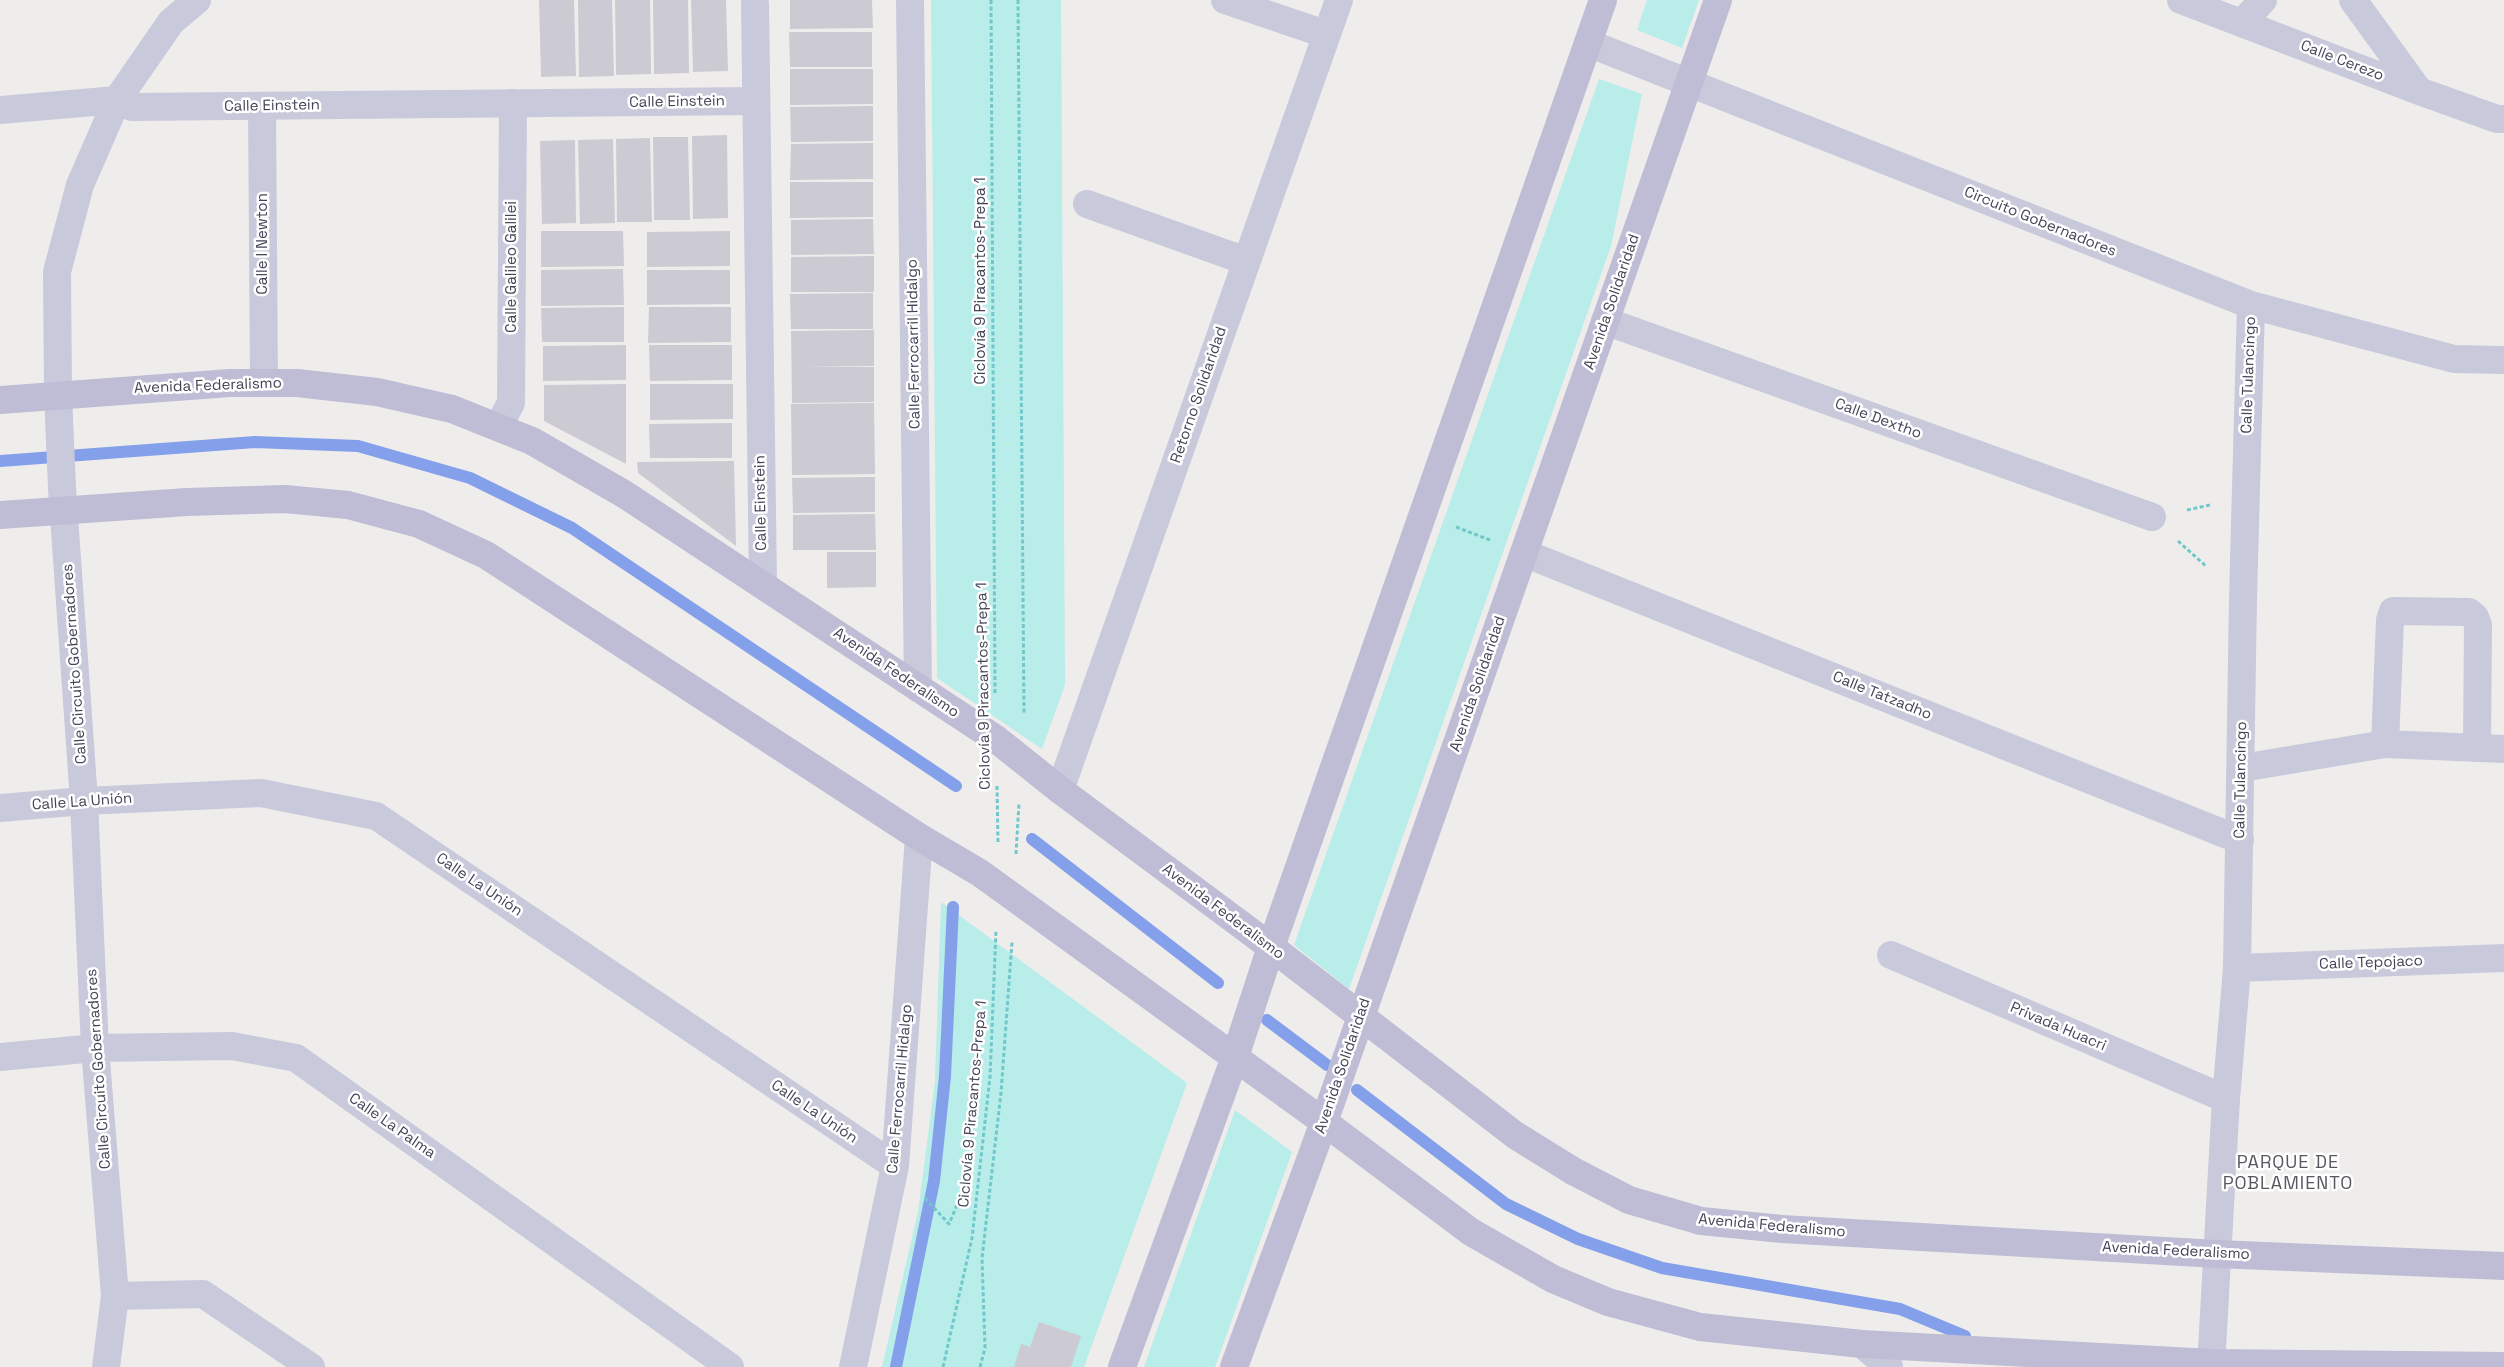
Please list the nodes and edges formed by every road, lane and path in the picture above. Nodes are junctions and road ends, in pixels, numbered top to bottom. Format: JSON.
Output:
{"nodes":[{"id":1,"x":197,"y":0,"type":"edge"},
{"id":2,"x":910,"y":0,"type":"edge"},
{"id":3,"x":991,"y":0,"type":"edge"},
{"id":4,"x":1018,"y":0,"type":"edge"},
{"id":5,"x":1225,"y":0,"type":"edge"},
{"id":6,"x":1338,"y":0,"type":"edge"},
{"id":7,"x":1603,"y":0,"type":"edge"},
{"id":8,"x":1718,"y":0,"type":"edge"},
{"id":9,"x":2182,"y":0,"type":"edge"},
{"id":10,"x":2263,"y":0,"type":"edge"},
{"id":11,"x":2352,"y":0,"type":"edge"},
{"id":12,"x":755,"y":4,"type":"dead end"},
{"id":13,"x":2242,"y":23,"type":"junction"},
{"id":14,"x":1325,"y":34,"type":"junction"},
{"id":15,"x":1588,"y":43,"type":"junction"},
{"id":16,"x":1689,"y":83,"type":"junction"},
{"id":17,"x":2420,"y":91,"type":"junction"},
{"id":18,"x":117,"y":100,"type":"junction"},
{"id":19,"x":754,"y":101,"type":"junction"},
{"id":20,"x":513,"y":103,"type":"junction"},
{"id":21,"x":262,"y":106,"type":"junction"},
{"id":22,"x":0,"y":110,"type":"edge"},
{"id":23,"x":2504,"y":119,"type":"edge"},
{"id":24,"x":1087,"y":204,"type":"dead end"},
{"id":25,"x":1246,"y":260,"type":"junction"},
{"id":26,"x":2251,"y":305,"type":"junction"},
{"id":27,"x":1605,"y":321,"type":"junction"},
{"id":28,"x":2504,"y":360,"type":"edge"},
{"id":29,"x":264,"y":383,"type":"junction"},
{"id":30,"x":0,"y":400,"type":"edge"},
{"id":31,"x":59,"y":405,"type":"junction"},
{"id":32,"x":498,"y":428,"type":"junction"},
{"id":33,"x":2245,"y":497,"type":"junction"},
{"id":34,"x":63,"y":499,"type":"junction"},
{"id":35,"x":1423,"y":514,"type":"junction"},
{"id":36,"x":0,"y":515,"type":"edge"},
{"id":37,"x":2152,"y":517,"type":"junction"},
{"id":38,"x":1524,"y":553,"type":"junction"},
{"id":39,"x":763,"y":584,"type":"junction"},
{"id":40,"x":2243,"y":598,"type":"junction"},
{"id":41,"x":918,"y":688,"type":"junction"},
{"id":42,"x":996,"y":739,"type":"junction"},
{"id":43,"x":2384,"y":744,"type":"junction"},
{"id":44,"x":2477,"y":748,"type":"junction"},
{"id":45,"x":2504,"y":749,"type":"edge"},
{"id":46,"x":1025,"y":763,"type":"junction"},
{"id":47,"x":2242,"y":768,"type":"junction"},
{"id":48,"x":1060,"y":790,"type":"junction"},
{"id":49,"x":84,"y":801,"type":"junction"},
{"id":50,"x":0,"y":808,"type":"edge"},
{"id":51,"x":919,"y":837,"type":"junction"},
{"id":52,"x":2240,"y":840,"type":"junction"},
{"id":53,"x":1016,"y":862,"type":"dead end"},
{"id":54,"x":1006,"y":893,"type":"junction"},
{"id":55,"x":1271,"y":947,"type":"junction"},
{"id":56,"x":1890,"y":955,"type":"dead end"},
{"id":57,"x":2504,"y":958,"type":"edge"},
{"id":58,"x":2237,"y":968,"type":"junction"},
{"id":59,"x":1360,"y":1017,"type":"junction"},
{"id":60,"x":96,"y":1048,"type":"junction"},
{"id":61,"x":0,"y":1057,"type":"edge"},
{"id":62,"x":1235,"y":1058,"type":"junction"},
{"id":63,"x":2226,"y":1099,"type":"junction"},
{"id":64,"x":1324,"y":1122,"type":"junction"},
{"id":65,"x":895,"y":1166,"type":"junction"},
{"id":66,"x":965,"y":1186,"type":"dead end"},
{"id":67,"x":940,"y":1213,"type":"dead end"},
{"id":68,"x":2217,"y":1254,"type":"junction"},
{"id":69,"x":2504,"y":1266,"type":"edge"},
{"id":70,"x":115,"y":1296,"type":"junction"},
{"id":71,"x":1862,"y":1344,"type":"junction"},
{"id":72,"x":2211,"y":1365,"type":"edge"},
{"id":73,"x":2504,"y":1366,"type":"edge"},
{"id":74,"x":106,"y":1367,"type":"edge"},
{"id":75,"x":311,"y":1367,"type":"edge"},
{"id":76,"x":730,"y":1367,"type":"edge"},
{"id":77,"x":852,"y":1367,"type":"edge"},
{"id":78,"x":943,"y":1367,"type":"edge"},
{"id":79,"x":980,"y":1367,"type":"edge"},
{"id":80,"x":1122,"y":1367,"type":"edge"},
{"id":81,"x":1234,"y":1367,"type":"edge"},
{"id":82,"x":1889,"y":1367,"type":"edge"}],
"edges":[{"from":1,"to":18,"type":"street","name":"Calle Circuito Gobernadores"},
{"from":2,"to":41,"type":"street","name":"Calle Ferrocarril Hidalgo"},
{"from":3,"to":42,"type":"path","name":"Ciclovía 9 Piracantos-Prepa 1"},
{"from":4,"to":46,"type":"path"},
{"from":5,"to":14,"type":"street"},
{"from":6,"to":14,"type":"street","name":"Retorno Solidaridad"},
{"from":7,"to":15,"type":"main road"},
{"from":8,"to":16,"type":"main road","name":"Avenida Solidaridad"},
{"from":9,"to":13,"type":"street","name":"Calle Cerezo"},
{"from":10,"to":13,"type":"street"},
{"from":11,"to":17,"type":"street"},
{"from":12,"to":19,"type":"street"},
{"from":13,"to":17,"type":"street","name":"Calle Cerezo"},
{"from":14,"to":25,"type":"street","name":"Retorno Solidaridad"},
{"from":15,"to":16,"type":"street","name":"Circuito Gobernadores"},
{"from":15,"to":35,"type":"main road"},
{"from":16,"to":26,"type":"street","name":"Circuito Gobernadores"},
{"from":16,"to":27,"type":"main road","name":"Avenida Solidaridad"},
{"from":17,"to":23,"type":"street","name":"Calle Cerezo"},
{"from":18,"to":21,"type":"street","name":"Calle Einstein"},
{"from":18,"to":22,"type":"street"},
{"from":18,"to":31,"type":"street","name":"Calle Circuito Gobernadores"},
{"from":19,"to":20,"type":"street","name":"Calle Einstein"},
{"from":19,"to":39,"type":"street","name":"Calle Einstein"},
{"from":20,"to":21,"type":"street","name":"Calle Einstein"},
{"from":20,"to":32,"type":"street","name":"Calle Galileo Galilei"},
{"from":21,"to":29,"type":"street","name":"Calle I Newton"},
{"from":24,"to":25,"type":"street"},
{"from":25,"to":48,"type":"street","name":"Retorno Solidaridad"},
{"from":26,"to":28,"type":"street","name":"Circuito Gobernadores"},
{"from":26,"to":33,"type":"street","name":"Calle Tulancingo"},
{"from":27,"to":37,"type":"street","name":"Calle Dextho"},
{"from":27,"to":38,"type":"main road","name":"Avenida Solidaridad"},
{"from":29,"to":31,"type":"main road","name":"Avenida Federalismo"},
{"from":29,"to":32,"type":"main road","name":"Avenida Federalismo"},
{"from":30,"to":31,"type":"main road","name":"Avenida Federalismo"},
{"from":31,"to":34,"type":"street","name":"Calle Circuito Gobernadores"},
{"from":32,"to":39,"type":"main road","name":"Avenida Federalismo"},
{"from":33,"to":37,"type":"path"},
{"from":33,"to":40,"type":"street","name":"Calle Tulancingo"},
{"from":34,"to":36,"type":"main road"},
{"from":34,"to":49,"type":"street","name":"Calle Circuito Gobernadores"},
{"from":34,"to":51,"type":"main road"},
{"from":35,"to":38,"type":"path"},
{"from":35,"to":55,"type":"main road"},
{"from":37,"to":40,"type":"path"},
{"from":38,"to":52,"type":"street","name":"Calle Tatzadho"},
{"from":38,"to":59,"type":"main road","name":"Avenida Solidaridad"},
{"from":39,"to":41,"type":"main road","name":"Avenida Federalismo"},
{"from":40,"to":47,"type":"street","name":"Calle Tulancingo"},
{"from":41,"to":42,"type":"main road","name":"Avenida Federalismo"},
{"from":42,"to":46,"type":"main road","name":"Avenida Federalismo"},
{"from":42,"to":54,"type":"path","name":"Ciclovía 9 Piracantos-Prepa 1"},
{"from":43,"to":44,"type":"street"},
{"from":43,"to":44,"type":"street"},
{"from":43,"to":47,"type":"street"},
{"from":44,"to":45,"type":"street"},
{"from":46,"to":48,"type":"main road","name":"Avenida Federalismo"},
{"from":46,"to":53,"type":"path"},
{"from":47,"to":52,"type":"street","name":"Calle Tulancingo"},
{"from":48,"to":55,"type":"main road","name":"Avenida Federalismo"},
{"from":49,"to":50,"type":"street","name":"Calle La Unión"},
{"from":49,"to":60,"type":"street","name":"Calle Circuito Gobernadores"},
{"from":49,"to":65,"type":"street","name":"Calle La Unión"},
{"from":51,"to":54,"type":"main road"},
{"from":51,"to":65,"type":"street","name":"Calle Ferrocarril Hidalgo"},
{"from":52,"to":58,"type":"street","name":"Calle Tulancingo"},
{"from":54,"to":62,"type":"main road"},
{"from":54,"to":78,"type":"path","name":"Ciclovía 9 Piracantos-Prepa 1"},
{"from":54,"to":79,"type":"path"},
{"from":55,"to":59,"type":"main road","name":"Avenida Federalismo"},
{"from":55,"to":62,"type":"main road"},
{"from":56,"to":63,"type":"street","name":"Privada Huacri"},
{"from":57,"to":58,"type":"street","name":"Calle Tepojaco"},
{"from":58,"to":63,"type":"street","name":"Calle Tulancingo"},
{"from":59,"to":64,"type":"main road","name":"Avenida Solidaridad"},
{"from":59,"to":68,"type":"main road","name":"Avenida Federalismo"},
{"from":60,"to":61,"type":"street","name":"Calle La Palma"},
{"from":60,"to":70,"type":"street","name":"Calle Circuito Gobernadores"},
{"from":60,"to":76,"type":"street","name":"Calle La Palma"},
{"from":62,"to":64,"type":"main road"},
{"from":62,"to":80,"type":"main road"},
{"from":63,"to":68,"type":"street","name":"Calle Tulancingo"},
{"from":64,"to":71,"type":"main road"},
{"from":64,"to":81,"type":"main road","name":"Avenida Solidaridad"},
{"from":65,"to":77,"type":"street","name":"Calle Ferrocarril Hidalgo"},
{"from":66,"to":67,"type":"path"},
{"from":68,"to":69,"type":"main road","name":"Avenida Federalismo"},
{"from":68,"to":72,"type":"street","name":"Calle Tulancingo"},
{"from":70,"to":74,"type":"street","name":"Calle Circuito Gobernadores"},
{"from":70,"to":75,"type":"street"},
{"from":71,"to":72,"type":"main road"},
{"from":71,"to":82,"type":"street"},
{"from":72,"to":73,"type":"main road"}]}
